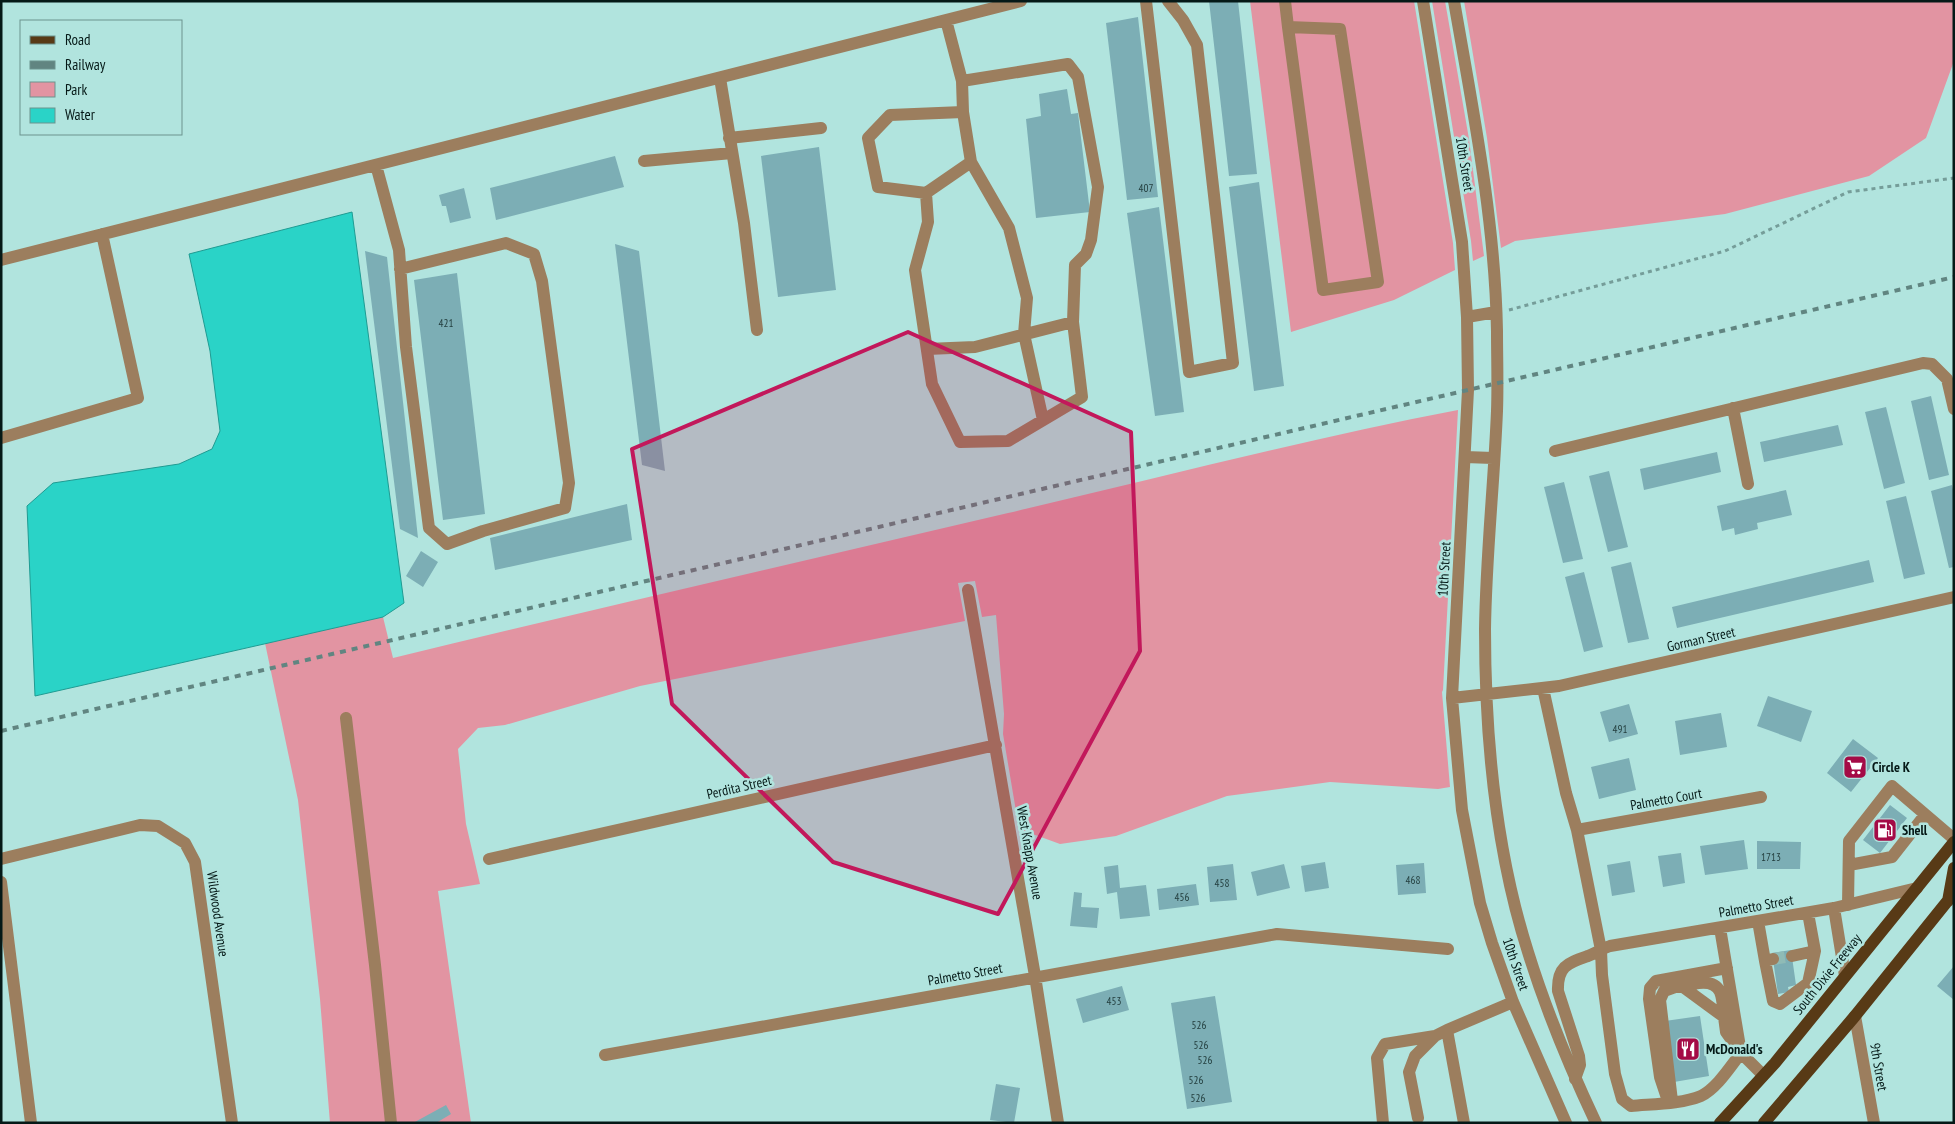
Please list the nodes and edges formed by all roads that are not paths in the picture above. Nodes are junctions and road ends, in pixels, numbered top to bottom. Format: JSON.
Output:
{"nodes":[{"id":1,"x":1020,"y":1,"type":"edge"},
{"id":2,"x":1146,"y":1,"type":"edge"},
{"id":3,"x":1168,"y":1,"type":"edge"},
{"id":4,"x":1285,"y":1,"type":"edge"},
{"id":5,"x":1423,"y":1,"type":"edge"},
{"id":6,"x":1454,"y":1,"type":"edge"},
{"id":7,"x":946,"y":20,"type":"junction"},
{"id":8,"x":1288,"y":27,"type":"junction"},
{"id":9,"x":720,"y":78,"type":"junction"},
{"id":10,"x":962,"y":81,"type":"junction"},
{"id":11,"x":964,"y":112,"type":"junction"},
{"id":12,"x":821,"y":128,"type":"dead end"},
{"id":13,"x":729,"y":138,"type":"junction"},
{"id":14,"x":732,"y":153,"type":"junction"},
{"id":15,"x":644,"y":160,"type":"dead end"},
{"id":16,"x":971,"y":162,"type":"junction"},
{"id":17,"x":376,"y":165,"type":"junction"},
{"id":18,"x":926,"y":193,"type":"junction"},
{"id":19,"x":102,"y":234,"type":"junction"},
{"id":20,"x":1,"y":260,"type":"edge"},
{"id":21,"x":400,"y":269,"type":"junction"},
{"id":22,"x":1496,"y":312,"type":"junction"},
{"id":23,"x":1467,"y":317,"type":"junction"},
{"id":24,"x":1073,"y":322,"type":"junction"},
{"id":25,"x":757,"y":330,"type":"dead end"},
{"id":26,"x":1024,"y":334,"type":"junction"},
{"id":27,"x":927,"y":349,"type":"junction"},
{"id":28,"x":1733,"y":408,"type":"junction"},
{"id":29,"x":1954,"y":409,"type":"edge"},
{"id":30,"x":1043,"y":420,"type":"junction"},
{"id":31,"x":1,"y":438,"type":"edge"},
{"id":32,"x":1555,"y":451,"type":"dead end"},
{"id":33,"x":1465,"y":457,"type":"junction"},
{"id":34,"x":1493,"y":458,"type":"junction"},
{"id":35,"x":1748,"y":484,"type":"dead end"},
{"id":36,"x":968,"y":590,"type":"dead end"},
{"id":37,"x":1954,"y":597,"type":"edge"},
{"id":38,"x":1544,"y":688,"type":"junction"},
{"id":39,"x":1487,"y":694,"type":"junction"},
{"id":40,"x":1452,"y":698,"type":"junction"},
{"id":41,"x":346,"y":718,"type":"dead end"},
{"id":42,"x":996,"y":745,"type":"junction"},
{"id":43,"x":1761,"y":797,"type":"dead end"},
{"id":44,"x":1926,"y":815,"type":"junction"},
{"id":45,"x":1577,"y":830,"type":"junction"},
{"id":46,"x":1954,"y":840,"type":"edge"},
{"id":47,"x":1,"y":859,"type":"edge"},
{"id":48,"x":490,"y":860,"type":"dead end"},
{"id":49,"x":1849,"y":865,"type":"junction"},
{"id":50,"x":1954,"y":868,"type":"edge"},
{"id":51,"x":1,"y":882,"type":"edge"},
{"id":52,"x":1916,"y":888,"type":"junction"},
{"id":53,"x":1951,"y":897,"type":"edge"},
{"id":54,"x":1848,"y":905,"type":"junction"},
{"id":55,"x":1834,"y":908,"type":"junction"},
{"id":56,"x":1808,"y":913,"type":"junction"},
{"id":57,"x":1758,"y":921,"type":"junction"},
{"id":58,"x":1720,"y":928,"type":"junction"},
{"id":59,"x":1448,"y":949,"type":"dead end"},
{"id":60,"x":1601,"y":950,"type":"junction"},
{"id":61,"x":1815,"y":951,"type":"junction"},
{"id":62,"x":1792,"y":956,"type":"tunnel mouth"},
{"id":63,"x":1727,"y":968,"type":"junction"},
{"id":64,"x":1035,"y":976,"type":"junction"},
{"id":65,"x":1844,"y":976,"type":"junction"},
{"id":66,"x":1683,"y":987,"type":"junction"},
{"id":67,"x":1513,"y":1002,"type":"junction"},
{"id":68,"x":1724,"y":1016,"type":"junction"},
{"id":69,"x":1855,"y":1016,"type":"junction"},
{"id":70,"x":1441,"y":1033,"type":"junction"},
{"id":71,"x":1741,"y":1053,"type":"junction"},
{"id":72,"x":605,"y":1055,"type":"dead end"},
{"id":73,"x":1764,"y":1076,"type":"junction"},
{"id":74,"x":1575,"y":1079,"type":"junction"},
{"id":75,"x":1670,"y":1101,"type":"junction"},
{"id":76,"x":1418,"y":1118,"type":"dead end"},
{"id":77,"x":30,"y":1123,"type":"edge"},
{"id":78,"x":232,"y":1123,"type":"edge"},
{"id":79,"x":391,"y":1123,"type":"edge"},
{"id":80,"x":1058,"y":1123,"type":"edge"},
{"id":81,"x":1383,"y":1123,"type":"edge"},
{"id":82,"x":1464,"y":1123,"type":"edge"},
{"id":83,"x":1566,"y":1123,"type":"edge"},
{"id":84,"x":1596,"y":1123,"type":"edge"},
{"id":85,"x":1720,"y":1123,"type":"edge"},
{"id":86,"x":1764,"y":1123,"type":"edge"},
{"id":87,"x":1874,"y":1123,"type":"edge"}],
"edges":[{"from":1,"to":7,"type":"street"},
{"from":2,"to":3,"type":"street"},
{"from":4,"to":8,"type":"street"},
{"from":5,"to":23,"type":"street","name":"10th Street"},
{"from":6,"to":22,"type":"street","name":"10th Street"},
{"from":7,"to":9,"type":"street"},
{"from":7,"to":10,"type":"street"},
{"from":8,"to":8,"type":"street"},
{"from":9,"to":13,"type":"street"},
{"from":9,"to":17,"type":"street"},
{"from":10,"to":11,"type":"street"},
{"from":10,"to":24,"type":"street"},
{"from":11,"to":16,"type":"street"},
{"from":11,"to":18,"type":"street"},
{"from":12,"to":13,"type":"street"},
{"from":13,"to":14,"type":"street"},
{"from":14,"to":15,"type":"street"},
{"from":14,"to":25,"type":"street"},
{"from":16,"to":18,"type":"street"},
{"from":16,"to":26,"type":"street"},
{"from":17,"to":19,"type":"street"},
{"from":17,"to":21,"type":"street"},
{"from":18,"to":27,"type":"street"},
{"from":19,"to":20,"type":"street"},
{"from":19,"to":31,"type":"street"},
{"from":21,"to":21,"type":"street"},
{"from":22,"to":23,"type":"street"},
{"from":22,"to":34,"type":"street","name":"10th Street"},
{"from":23,"to":33,"type":"street","name":"10th Street"},
{"from":24,"to":26,"type":"street"},
{"from":24,"to":30,"type":"street"},
{"from":26,"to":27,"type":"street"},
{"from":26,"to":30,"type":"street"},
{"from":27,"to":30,"type":"street"},
{"from":28,"to":29,"type":"street"},
{"from":28,"to":32,"type":"street"},
{"from":28,"to":35,"type":"street"},
{"from":33,"to":34,"type":"street"},
{"from":33,"to":40,"type":"street","name":"10th Street"},
{"from":34,"to":39,"type":"street","name":"10th Street"},
{"from":36,"to":42,"type":"street","name":"West Knapp Avenue"},
{"from":37,"to":38,"type":"street","name":"Gorman Street"},
{"from":38,"to":39,"type":"street","name":"Gorman Street"},
{"from":38,"to":45,"type":"street"},
{"from":39,"to":40,"type":"street","name":"Gorman Street"},
{"from":39,"to":74,"type":"street","name":"10th Street"},
{"from":40,"to":67,"type":"street","name":"10th Street"},
{"from":41,"to":79,"type":"street"},
{"from":42,"to":48,"type":"street","name":"Perdita Street"},
{"from":42,"to":64,"type":"street","name":"West Knapp Avenue"},
{"from":43,"to":45,"type":"street","name":"Palmetto Court"},
{"from":44,"to":46,"type":"street"},
{"from":44,"to":49,"type":"street"},
{"from":44,"to":49,"type":"street"},
{"from":45,"to":60,"type":"street"},
{"from":46,"to":52,"type":"main road","name":"South Dixie Freeway"},
{"from":47,"to":78,"type":"street","name":"Wildwood Avenue"},
{"from":49,"to":54,"type":"street"},
{"from":50,"to":53,"type":"main road"},
{"from":51,"to":77,"type":"street"},
{"from":52,"to":54,"type":"street","name":"Palmetto Street"},
{"from":52,"to":65,"type":"main road","name":"South Dixie Freeway"},
{"from":53,"to":69,"type":"main road"},
{"from":54,"to":55,"type":"street","name":"Palmetto Street"},
{"from":55,"to":56,"type":"street","name":"Palmetto Street"},
{"from":55,"to":65,"type":"street"},
{"from":56,"to":57,"type":"street","name":"Palmetto Street"},
{"from":56,"to":61,"type":"street"},
{"from":57,"to":58,"type":"street","name":"Palmetto Street"},
{"from":57,"to":61,"type":"street"},
{"from":58,"to":60,"type":"street","name":"Palmetto Street"},
{"from":58,"to":63,"type":"street"},
{"from":59,"to":64,"type":"street","name":"Palmetto Street"},
{"from":60,"to":74,"type":"street","name":"Palmetto Street"},
{"from":60,"to":75,"type":"street"},
{"from":61,"to":62,"type":"street"},
{"from":63,"to":71,"type":"street"},
{"from":63,"to":75,"type":"street"},
{"from":64,"to":72,"type":"street","name":"Palmetto Street"},
{"from":64,"to":80,"type":"street","name":"West Knapp Avenue"},
{"from":65,"to":73,"type":"main road","name":"South Dixie Freeway"},
{"from":66,"to":68,"type":"street"},
{"from":66,"to":68,"type":"street"},
{"from":66,"to":75,"type":"street"},
{"from":67,"to":70,"type":"street"},
{"from":67,"to":83,"type":"street","name":"10th Street"},
{"from":68,"to":71,"type":"street"},
{"from":69,"to":86,"type":"main road"},
{"from":69,"to":87,"type":"street","name":"9th Street"},
{"from":70,"to":76,"type":"street"},
{"from":70,"to":81,"type":"street"},
{"from":70,"to":82,"type":"street"},
{"from":71,"to":73,"type":"street"},
{"from":71,"to":75,"type":"street"},
{"from":73,"to":85,"type":"main road","name":"South Dixie Freeway"},
{"from":74,"to":84,"type":"street","name":"10th Street"}]}
